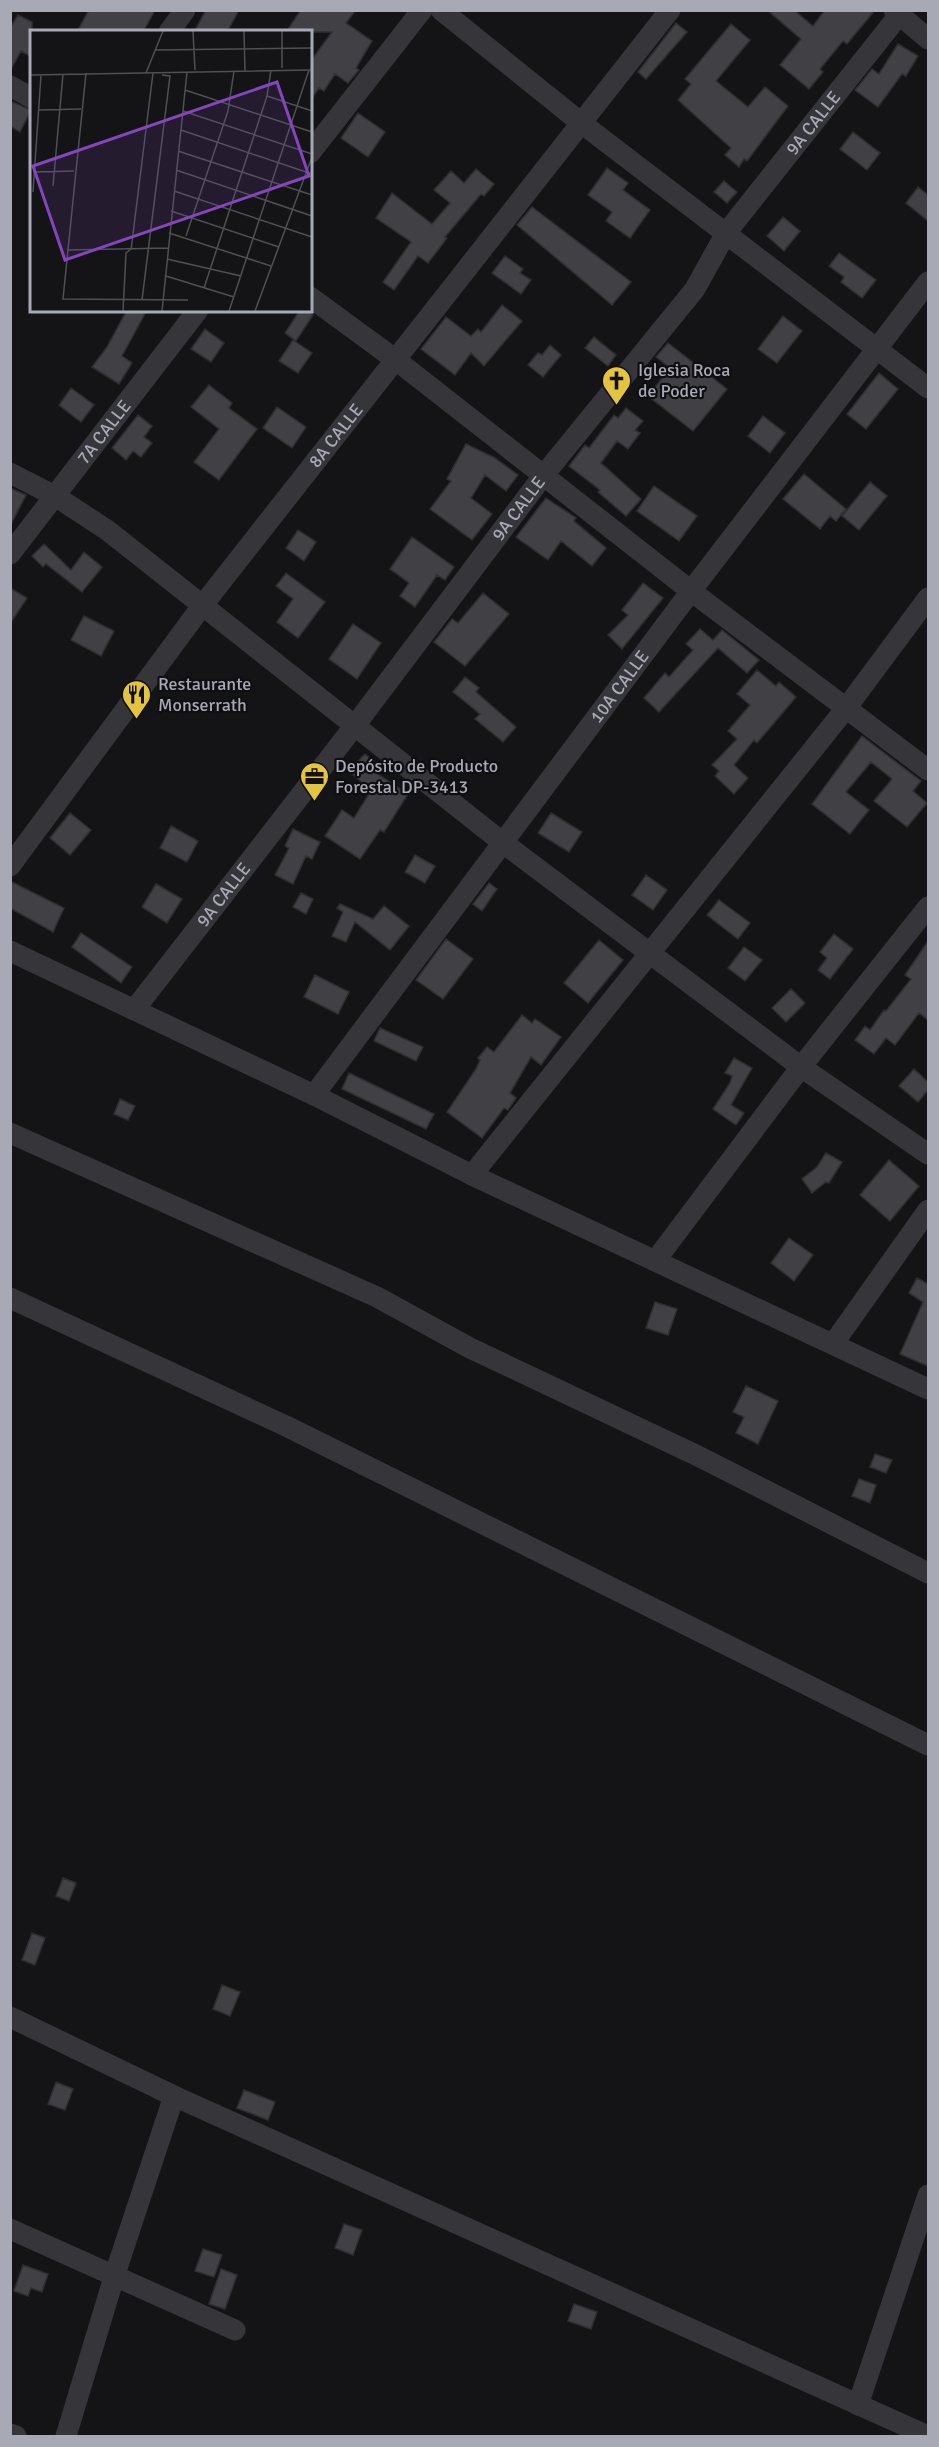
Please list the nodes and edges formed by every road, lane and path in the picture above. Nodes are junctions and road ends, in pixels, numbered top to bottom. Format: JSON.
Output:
{"nodes":[{"id":1,"x":185,"y":10,"type":"edge"},
{"id":2,"x":422,"y":10,"type":"edge"},
{"id":3,"x":441,"y":10,"type":"edge"},
{"id":4,"x":670,"y":10,"type":"edge"},
{"id":5,"x":899,"y":12,"type":"edge"},
{"id":6,"x":170,"y":30,"type":"edge"},
{"id":7,"x":928,"y":39,"type":"edge"},
{"id":8,"x":10,"y":86,"type":"edge"},
{"id":9,"x":30,"y":97,"type":"edge"},
{"id":10,"x":580,"y":122,"type":"junction"},
{"id":11,"x":312,"y":150,"type":"edge"},
{"id":12,"x":726,"y":233,"type":"junction"},
{"id":13,"x":928,"y":282,"type":"edge"},
{"id":14,"x":312,"y":298,"type":"edge"},
{"id":15,"x":196,"y":312,"type":"edge"},
{"id":16,"x":878,"y":349,"type":"junction"},
{"id":17,"x":396,"y":360,"type":"junction"},
{"id":18,"x":928,"y":388,"type":"edge"},
{"id":19,"x":10,"y":474,"type":"edge"},
{"id":20,"x":543,"y":476,"type":"junction"},
{"id":21,"x":55,"y":496,"type":"junction"},
{"id":22,"x":10,"y":554,"type":"edge"},
{"id":23,"x":691,"y":591,"type":"junction"},
{"id":24,"x":928,"y":598,"type":"edge"},
{"id":25,"x":202,"y":606,"type":"junction"},
{"id":26,"x":847,"y":707,"type":"junction"},
{"id":27,"x":356,"y":724,"type":"junction"},
{"id":28,"x":928,"y":770,"type":"edge"},
{"id":29,"x":502,"y":842,"type":"junction"},
{"id":30,"x":10,"y":866,"type":"edge"},
{"id":31,"x":928,"y":907,"type":"edge"},
{"id":32,"x":10,"y":951,"type":"edge"},
{"id":33,"x":652,"y":953,"type":"junction"},
{"id":34,"x":134,"y":1010,"type":"junction"},
{"id":35,"x":801,"y":1066,"type":"junction"},
{"id":36,"x":314,"y":1095,"type":"junction"},
{"id":37,"x":10,"y":1133,"type":"edge"},
{"id":38,"x":928,"y":1154,"type":"edge"},
{"id":39,"x":472,"y":1175,"type":"junction"},
{"id":40,"x":928,"y":1210,"type":"edge"},
{"id":41,"x":655,"y":1261,"type":"junction"},
{"id":42,"x":10,"y":1299,"type":"edge"},
{"id":43,"x":833,"y":1344,"type":"junction"},
{"id":44,"x":928,"y":1389,"type":"edge"},
{"id":45,"x":928,"y":1573,"type":"edge"},
{"id":46,"x":928,"y":1745,"type":"edge"},
{"id":47,"x":10,"y":2017,"type":"edge"},
{"id":48,"x":174,"y":2096,"type":"junction"},
{"id":49,"x":928,"y":2195,"type":"edge"},
{"id":50,"x":10,"y":2229,"type":"edge"},
{"id":51,"x":115,"y":2274,"type":"junction"},
{"id":52,"x":235,"y":2330,"type":"dead end"},
{"id":53,"x":858,"y":2405,"type":"junction"},
{"id":54,"x":10,"y":2434,"type":"edge"},
{"id":55,"x":16,"y":2436,"type":"edge"},
{"id":56,"x":66,"y":2436,"type":"edge"},
{"id":57,"x":928,"y":2436,"type":"edge"}],
"edges":[{"from":1,"to":6,"type":"street"},
{"from":2,"to":11,"type":"street"},
{"from":3,"to":10,"type":"street"},
{"from":4,"to":10,"type":"street","name":"8A CALLE"},
{"from":5,"to":7,"type":"street"},
{"from":5,"to":12,"type":"street","name":"9A CALLE"},
{"from":8,"to":9,"type":"street"},
{"from":10,"to":12,"type":"street"},
{"from":10,"to":17,"type":"street","name":"8A CALLE"},
{"from":12,"to":16,"type":"street"},
{"from":12,"to":20,"type":"street","name":"9A CALLE"},
{"from":13,"to":16,"type":"street","name":"10A CALLE"},
{"from":14,"to":17,"type":"street"},
{"from":15,"to":21,"type":"street","name":"7A CALLE"},
{"from":16,"to":18,"type":"street"},
{"from":16,"to":23,"type":"street","name":"10A CALLE"},
{"from":17,"to":20,"type":"street"},
{"from":17,"to":25,"type":"street","name":"8A CALLE"},
{"from":19,"to":21,"type":"street"},
{"from":20,"to":23,"type":"street"},
{"from":20,"to":27,"type":"street","name":"9A CALLE"},
{"from":21,"to":22,"type":"street","name":"7A CALLE"},
{"from":21,"to":25,"type":"street"},
{"from":23,"to":26,"type":"street"},
{"from":23,"to":29,"type":"street","name":"10A CALLE"},
{"from":24,"to":26,"type":"street"},
{"from":25,"to":27,"type":"street"},
{"from":25,"to":30,"type":"street","name":"8A CALLE"},
{"from":26,"to":28,"type":"street"},
{"from":26,"to":33,"type":"street"},
{"from":27,"to":29,"type":"street"},
{"from":27,"to":34,"type":"street","name":"9A CALLE"},
{"from":29,"to":33,"type":"street"},
{"from":29,"to":36,"type":"street","name":"10A CALLE"},
{"from":31,"to":35,"type":"street"},
{"from":32,"to":34,"type":"street"},
{"from":33,"to":35,"type":"street"},
{"from":33,"to":39,"type":"street"},
{"from":34,"to":36,"type":"street"},
{"from":35,"to":38,"type":"street"},
{"from":35,"to":41,"type":"street"},
{"from":36,"to":39,"type":"street"},
{"from":37,"to":45,"type":"street"},
{"from":39,"to":41,"type":"street"},
{"from":40,"to":43,"type":"street"},
{"from":41,"to":43,"type":"street"},
{"from":42,"to":46,"type":"street"},
{"from":43,"to":44,"type":"street"},
{"from":47,"to":48,"type":"street"},
{"from":48,"to":51,"type":"street"},
{"from":48,"to":53,"type":"street"},
{"from":49,"to":53,"type":"street"},
{"from":50,"to":51,"type":"street"},
{"from":51,"to":52,"type":"street"},
{"from":51,"to":56,"type":"street"},
{"from":53,"to":57,"type":"street"},
{"from":54,"to":55,"type":"street"}]}
